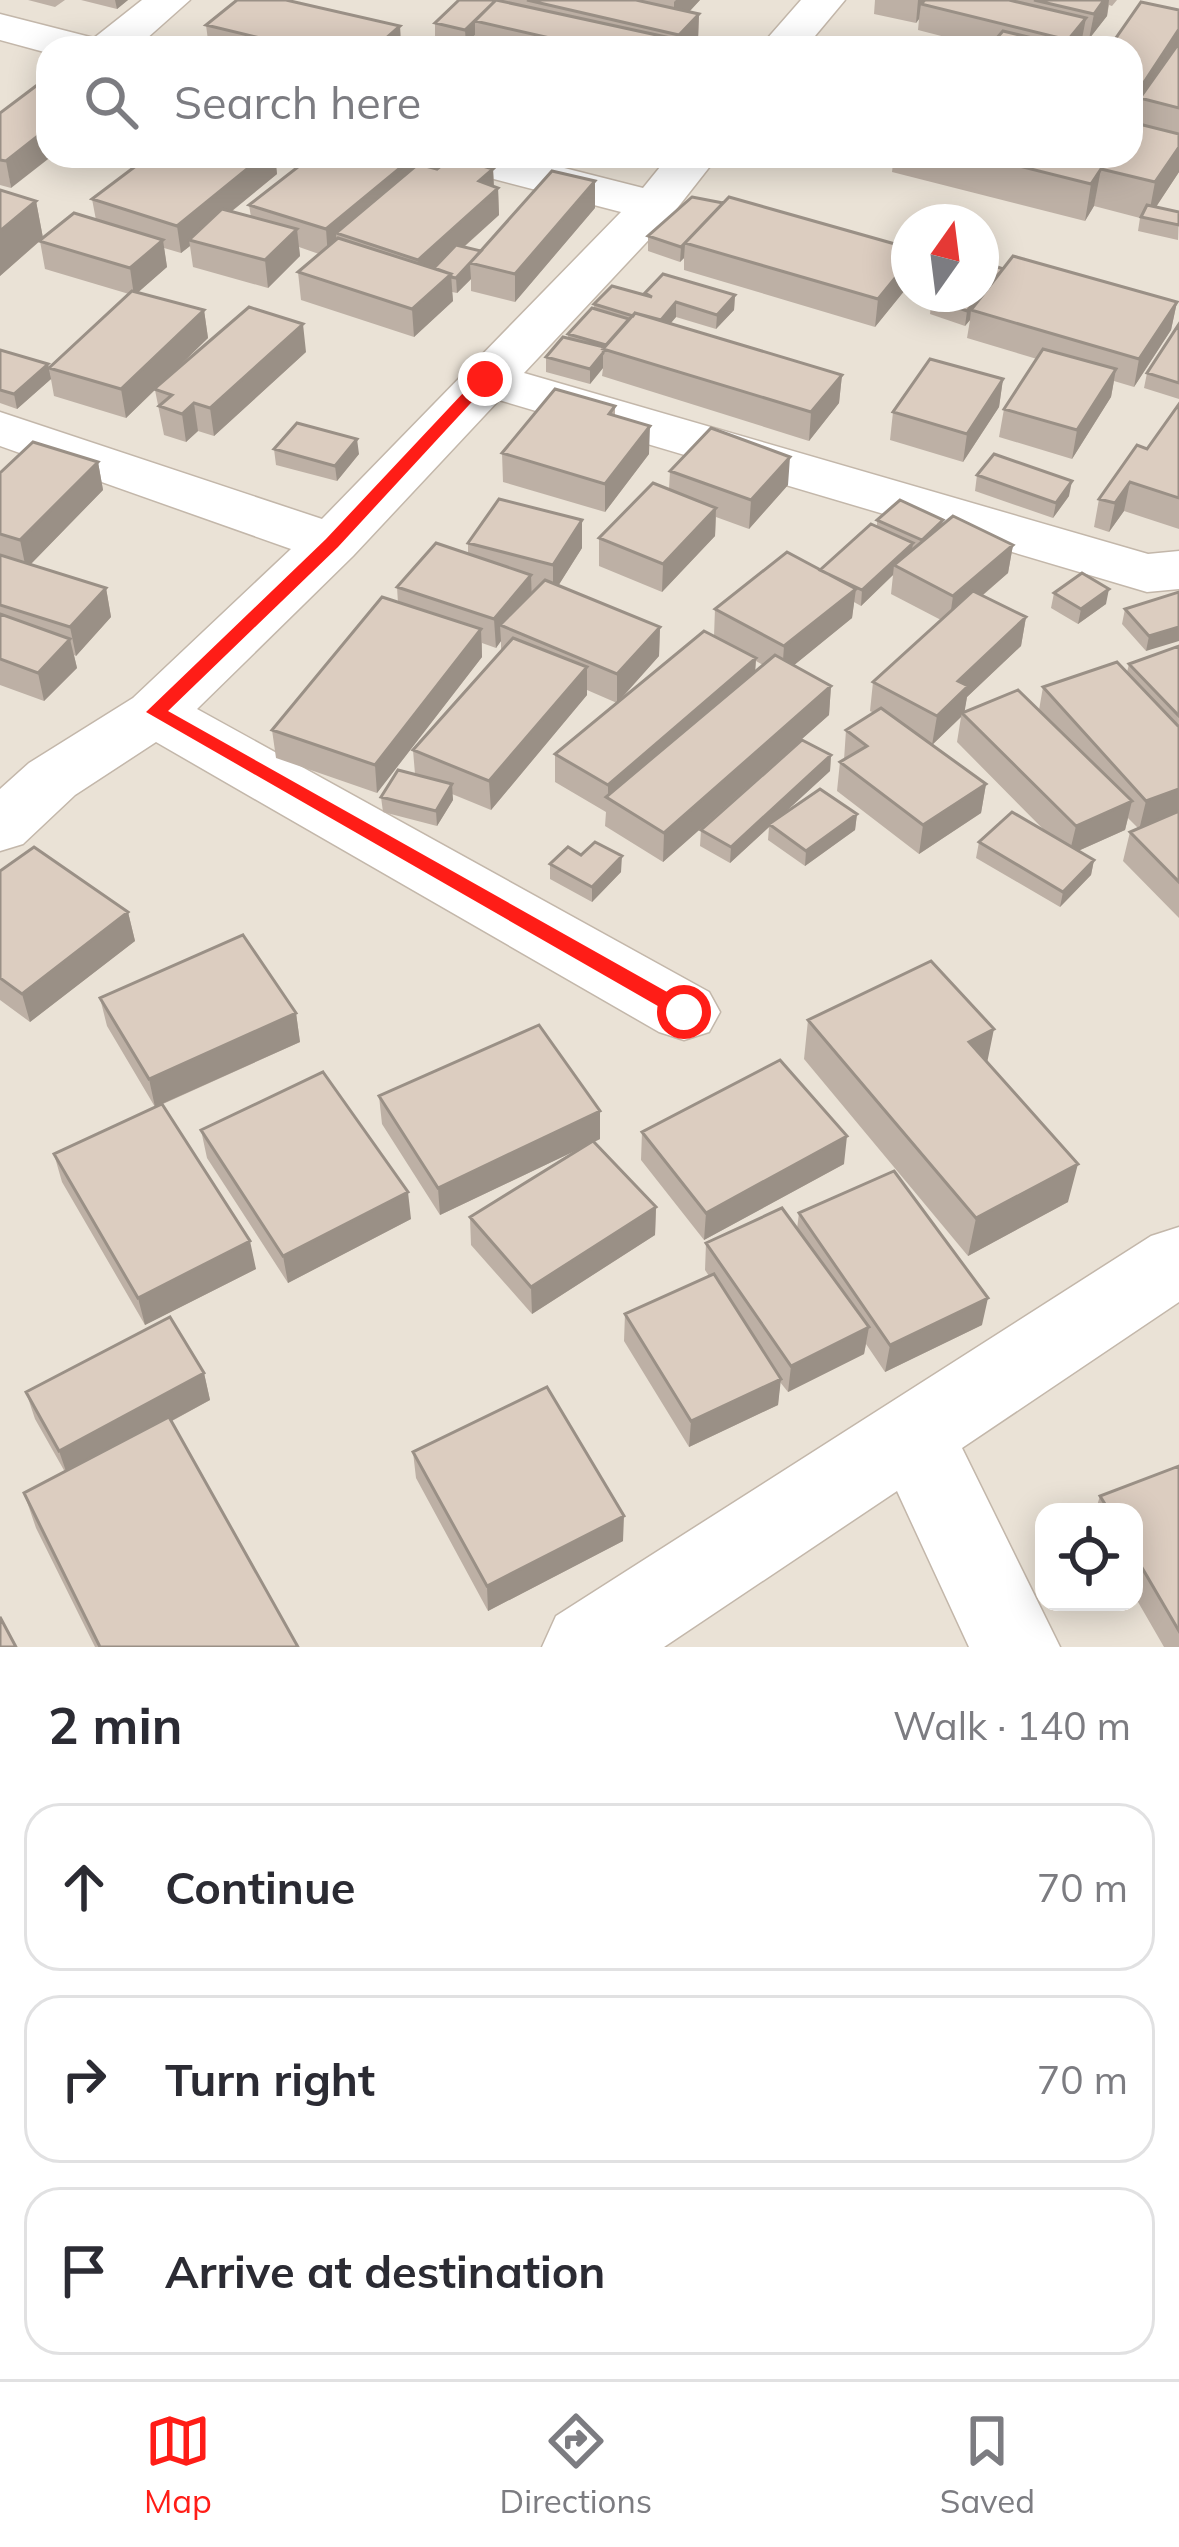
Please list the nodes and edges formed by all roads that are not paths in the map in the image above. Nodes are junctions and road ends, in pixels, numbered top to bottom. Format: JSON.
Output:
{"nodes":[{"id":1,"x":169,"y":0,"type":"edge"},
{"id":2,"x":824,"y":0,"type":"edge"},
{"id":3,"x":0,"y":27,"type":"edge"},
{"id":4,"x":36,"y":36,"type":"edge"},
{"id":5,"x":125,"y":36,"type":"edge"},
{"id":6,"x":792,"y":36,"type":"edge"},
{"id":7,"x":507,"y":168,"type":"edge"},
{"id":8,"x":684,"y":168,"type":"edge"},
{"id":9,"x":654,"y":206,"type":"junction"},
{"id":10,"x":485,"y":379,"type":"junction"},
{"id":11,"x":0,"y":428,"type":"edge"},
{"id":12,"x":332,"y":543,"type":"junction"},
{"id":13,"x":1179,"y":570,"type":"edge"},
{"id":14,"x":155,"y":712,"type":"junction"},
{"id":15,"x":0,"y":827,"type":"edge"},
{"id":16,"x":684,"y":1012,"type":"dead end"},
{"id":17,"x":1179,"y":1260,"type":"edge"},
{"id":18,"x":911,"y":1432,"type":"junction"},
{"id":19,"x":586,"y":1647,"type":"edge"},
{"id":20,"x":1016,"y":1647,"type":"edge"}],
"edges":[{"from":1,"to":5,"type":"street"},
{"from":2,"to":6,"type":"street"},
{"from":3,"to":4,"type":"street"},
{"from":7,"to":9,"type":"street"},
{"from":8,"to":9,"type":"street"},
{"from":9,"to":10,"type":"street"},
{"from":10,"to":12,"type":"street"},
{"from":10,"to":13,"type":"street"},
{"from":11,"to":12,"type":"street"},
{"from":12,"to":14,"type":"street"},
{"from":14,"to":15,"type":"street"},
{"from":14,"to":16,"type":"street"},
{"from":17,"to":18,"type":"street"},
{"from":18,"to":19,"type":"street"},
{"from":18,"to":20,"type":"street"}]}
